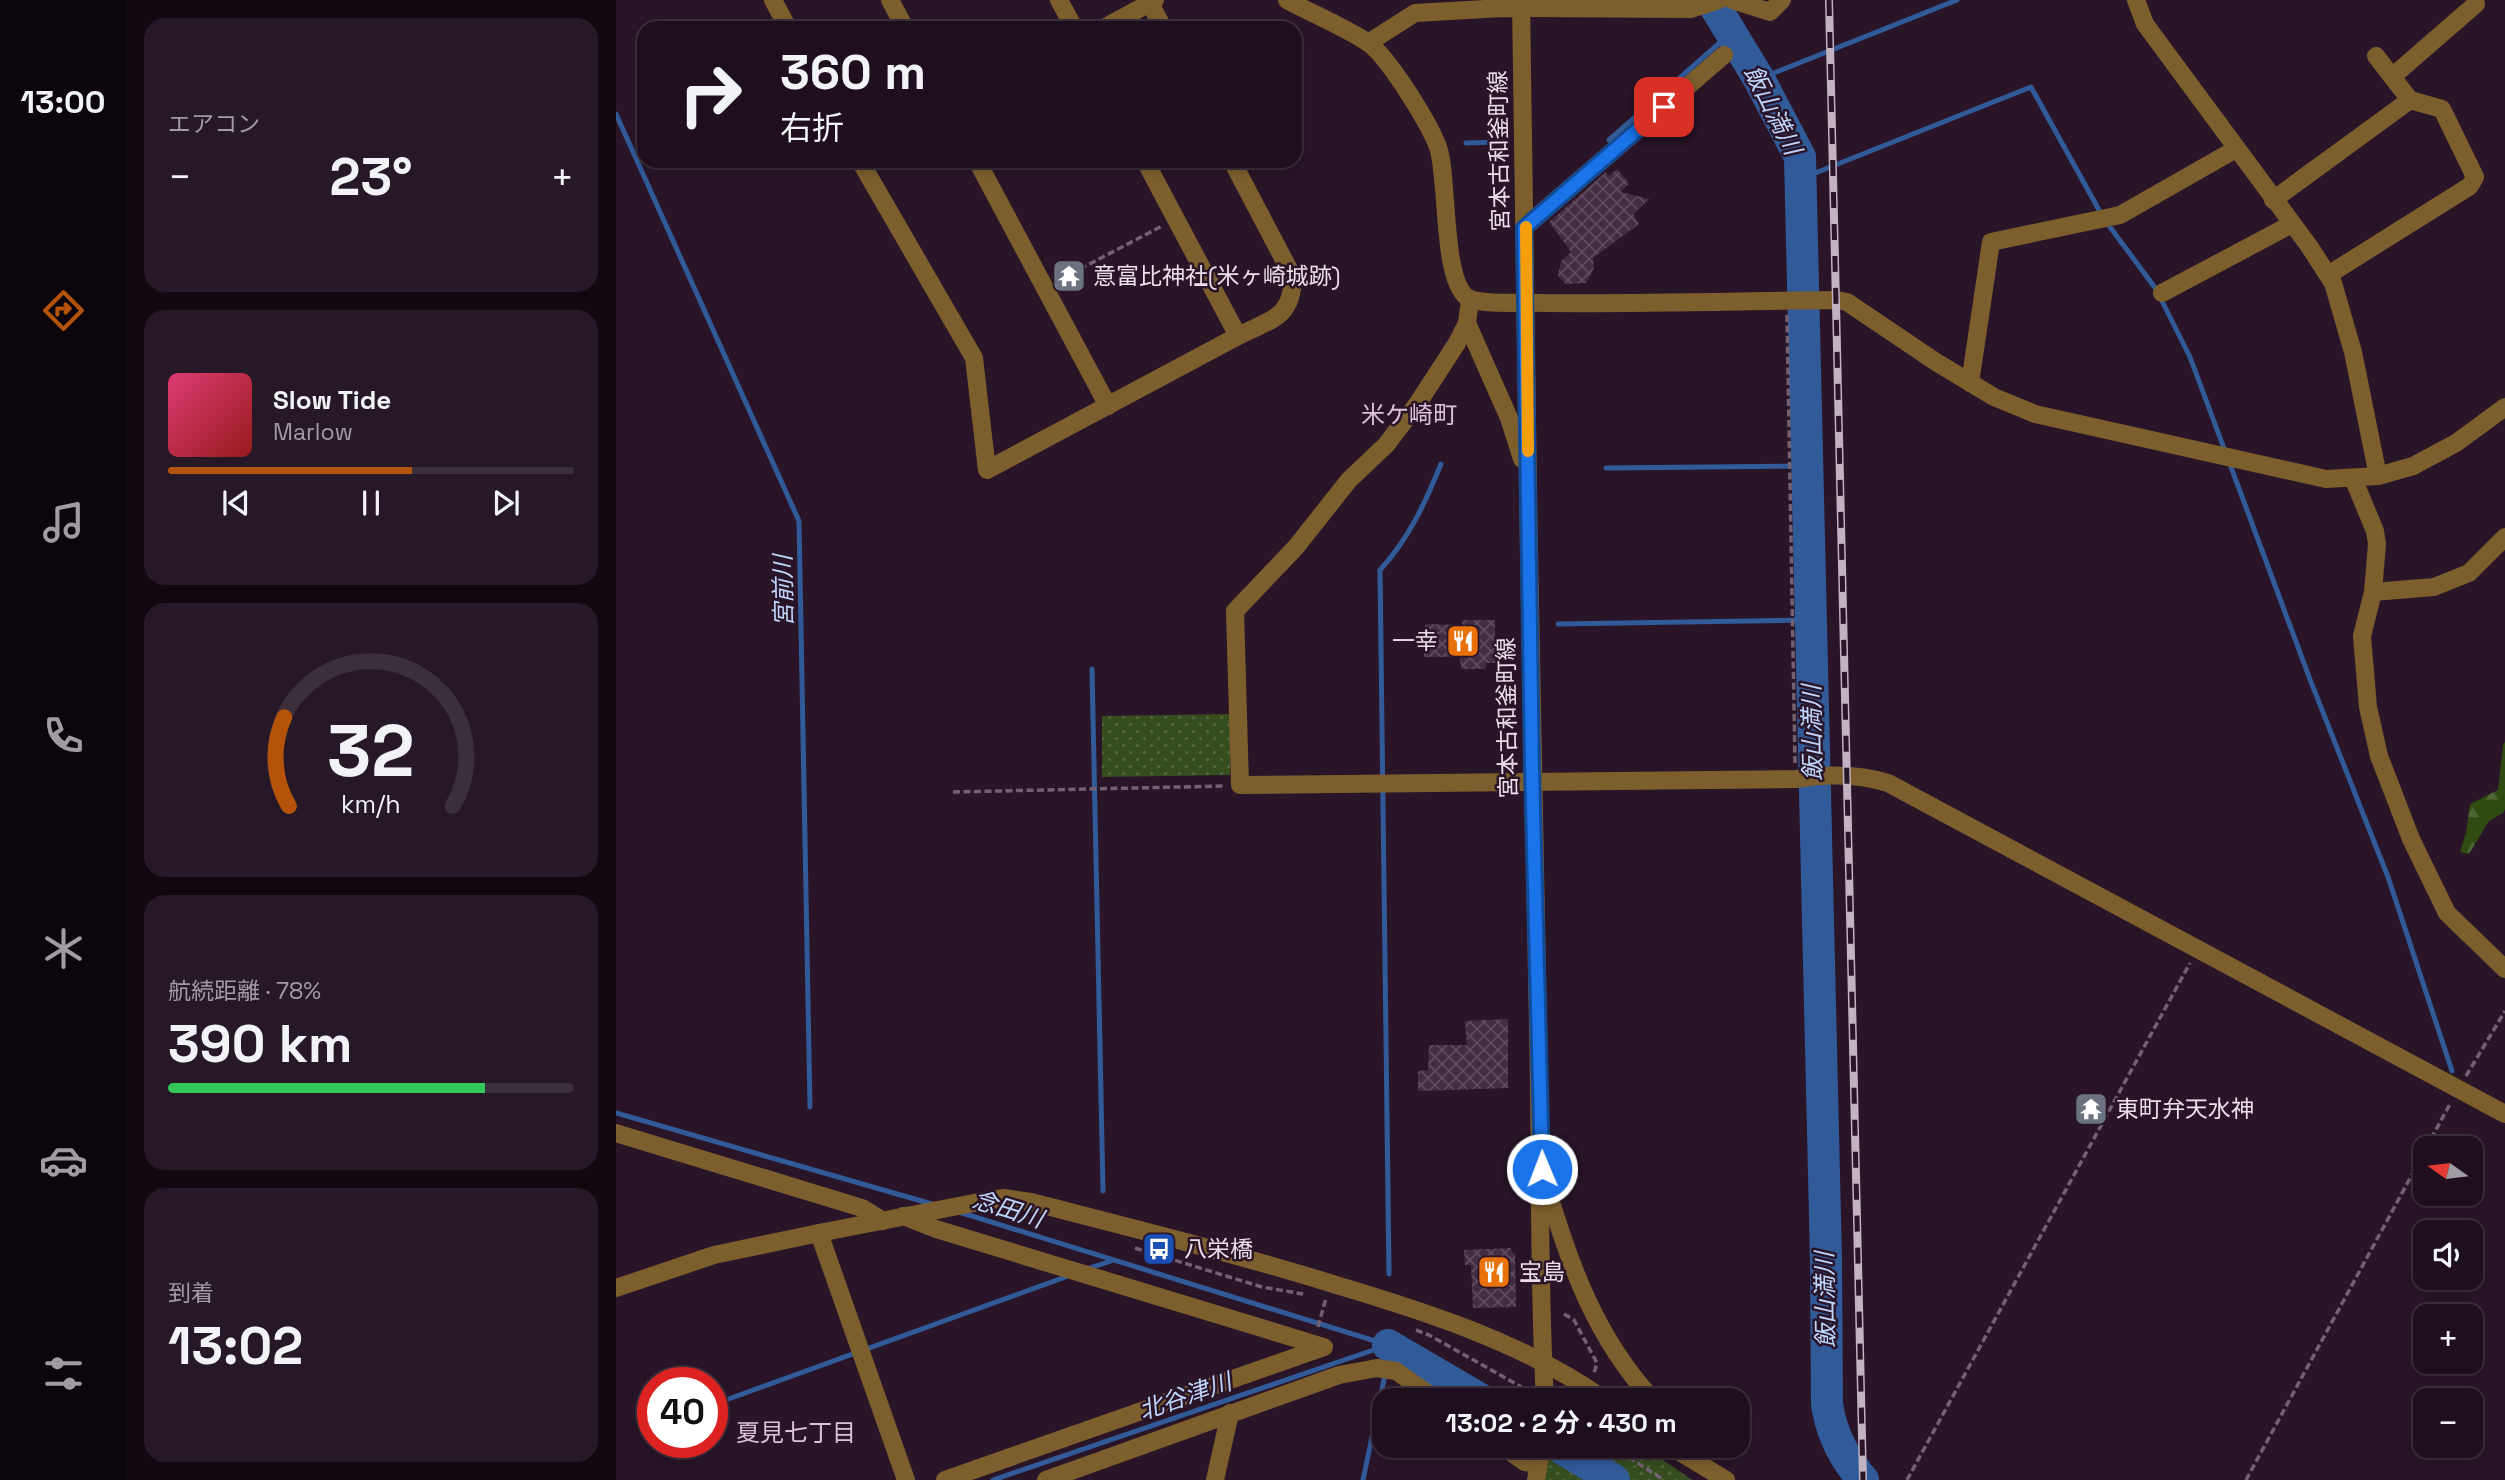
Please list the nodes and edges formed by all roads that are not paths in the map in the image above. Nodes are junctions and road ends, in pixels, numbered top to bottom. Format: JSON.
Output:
{"nodes":[{"id":1,"x":890,"y":0,"type":"edge"},
{"id":2,"x":1059,"y":0,"type":"edge"},
{"id":3,"x":1287,"y":0,"type":"edge"},
{"id":4,"x":1719,"y":0,"type":"edge"},
{"id":5,"x":1732,"y":0,"type":"edge"},
{"id":6,"x":1782,"y":0,"type":"edge"},
{"id":7,"x":2136,"y":0,"type":"edge"},
{"id":8,"x":1152,"y":1,"type":"edge"},
{"id":9,"x":780,"y":2,"type":"edge"},
{"id":10,"x":1521,"y":4,"type":"edge"},
{"id":11,"x":2476,"y":4,"type":"dead end"},
{"id":12,"x":786,"y":21,"type":"edge"},
{"id":13,"x":901,"y":21,"type":"edge"},
{"id":14,"x":1070,"y":21,"type":"edge"},
{"id":15,"x":1116,"y":21,"type":"edge"},
{"id":16,"x":1160,"y":21,"type":"edge"},
{"id":17,"x":1368,"y":43,"type":"junction"},
{"id":18,"x":1724,"y":55,"type":"dead end"},
{"id":19,"x":2376,"y":56,"type":"dead end"},
{"id":20,"x":2392,"y":76,"type":"junction"},
{"id":21,"x":2410,"y":100,"type":"junction"},
{"id":22,"x":2236,"y":149,"type":"junction"},
{"id":23,"x":864,"y":168,"type":"edge"},
{"id":24,"x":981,"y":168,"type":"edge"},
{"id":25,"x":1149,"y":168,"type":"edge"},
{"id":26,"x":1237,"y":168,"type":"edge"},
{"id":27,"x":2273,"y":200,"type":"junction"},
{"id":28,"x":2291,"y":223,"type":"junction"},
{"id":29,"x":1524,"y":228,"type":"junction"},
{"id":30,"x":2328,"y":275,"type":"junction"},
{"id":31,"x":2162,"y":293,"type":"dead end"},
{"id":32,"x":1470,"y":299,"type":"junction"},
{"id":33,"x":1526,"y":302,"type":"junction"},
{"id":34,"x":1470,"y":331,"type":"junction"},
{"id":35,"x":1238,"y":336,"type":"junction"},
{"id":36,"x":1970,"y":383,"type":"junction"},
{"id":37,"x":1108,"y":405,"type":"junction"},
{"id":38,"x":2505,"y":407,"type":"edge"},
{"id":39,"x":2378,"y":476,"type":"junction"},
{"id":40,"x":2353,"y":478,"type":"junction"},
{"id":41,"x":1528,"y":484,"type":"junction"},
{"id":42,"x":2505,"y":537,"type":"edge"},
{"id":43,"x":2374,"y":592,"type":"junction"},
{"id":44,"x":1532,"y":783,"type":"junction"},
{"id":45,"x":2505,"y":969,"type":"edge"},
{"id":46,"x":2505,"y":1114,"type":"edge"},
{"id":47,"x":616,"y":1133,"type":"edge"},
{"id":48,"x":1542,"y":1169,"type":"junction"},
{"id":49,"x":909,"y":1215,"type":"junction"},
{"id":50,"x":883,"y":1221,"type":"junction"},
{"id":51,"x":819,"y":1233,"type":"junction"},
{"id":52,"x":616,"y":1288,"type":"edge"},
{"id":53,"x":1543,"y":1362,"type":"junction"},
{"id":54,"x":1420,"y":1388,"type":"edge"},
{"id":55,"x":1544,"y":1388,"type":"edge"},
{"id":56,"x":1585,"y":1388,"type":"edge"},
{"id":57,"x":1643,"y":1388,"type":"edge"},
{"id":58,"x":1230,"y":1413,"type":"junction"},
{"id":59,"x":1536,"y":1458,"type":"edge"},
{"id":60,"x":1690,"y":1458,"type":"edge"},
{"id":61,"x":906,"y":1480,"type":"edge"},
{"id":62,"x":945,"y":1480,"type":"edge"},
{"id":63,"x":1046,"y":1480,"type":"edge"},
{"id":64,"x":1216,"y":1480,"type":"edge"},
{"id":65,"x":1536,"y":1480,"type":"edge"},
{"id":66,"x":1726,"y":1480,"type":"edge"}],
"edges":[{"from":1,"to":13,"type":"street"},
{"from":2,"to":14,"type":"street"},
{"from":3,"to":17,"type":"street"},
{"from":4,"to":10,"type":"street"},
{"from":5,"to":6,"type":"street"},
{"from":7,"to":22,"type":"street"},
{"from":8,"to":15,"type":"street"},
{"from":8,"to":16,"type":"street"},
{"from":9,"to":12,"type":"street"},
{"from":10,"to":17,"type":"street"},
{"from":10,"to":29,"type":"street","name":"宮本古和釜町線"},
{"from":11,"to":20,"type":"street"},
{"from":17,"to":32,"type":"street"},
{"from":18,"to":29,"type":"street"},
{"from":19,"to":20,"type":"street"},
{"from":20,"to":21,"type":"street"},
{"from":21,"to":27,"type":"street"},
{"from":21,"to":30,"type":"street"},
{"from":22,"to":27,"type":"street"},
{"from":22,"to":36,"type":"street"},
{"from":23,"to":37,"type":"street"},
{"from":24,"to":37,"type":"street"},
{"from":25,"to":35,"type":"street"},
{"from":26,"to":35,"type":"street"},
{"from":27,"to":28,"type":"street"},
{"from":28,"to":30,"type":"street"},
{"from":28,"to":31,"type":"street"},
{"from":29,"to":33,"type":"street","name":"宮本古和釜町線"},
{"from":30,"to":39,"type":"street"},
{"from":32,"to":33,"type":"street"},
{"from":32,"to":34,"type":"street"},
{"from":33,"to":36,"type":"street"},
{"from":33,"to":41,"type":"street","name":"宮本古和釜町線"},
{"from":34,"to":41,"type":"street"},
{"from":34,"to":44,"type":"street"},
{"from":35,"to":37,"type":"street"},
{"from":36,"to":40,"type":"street"},
{"from":38,"to":39,"type":"street"},
{"from":39,"to":40,"type":"street"},
{"from":40,"to":43,"type":"street"},
{"from":41,"to":44,"type":"street","name":"宮本古和釜町線"},
{"from":42,"to":43,"type":"street"},
{"from":43,"to":45,"type":"street"},
{"from":44,"to":46,"type":"street"},
{"from":44,"to":48,"type":"street","name":"宮本古和釜町線"},
{"from":47,"to":50,"type":"street"},
{"from":48,"to":53,"type":"street","name":"宮本古和釜町線"},
{"from":48,"to":57,"type":"street"},
{"from":49,"to":50,"type":"street"},
{"from":49,"to":53,"type":"street"},
{"from":49,"to":62,"type":"street"},
{"from":50,"to":51,"type":"street"},
{"from":51,"to":52,"type":"street"},
{"from":51,"to":61,"type":"street"},
{"from":53,"to":55,"type":"street","name":"宮本古和釜町線"},
{"from":53,"to":56,"type":"street"},
{"from":54,"to":58,"type":"street"},
{"from":58,"to":63,"type":"street"},
{"from":58,"to":64,"type":"street"},
{"from":59,"to":65,"type":"street"},
{"from":60,"to":66,"type":"street"}]}
